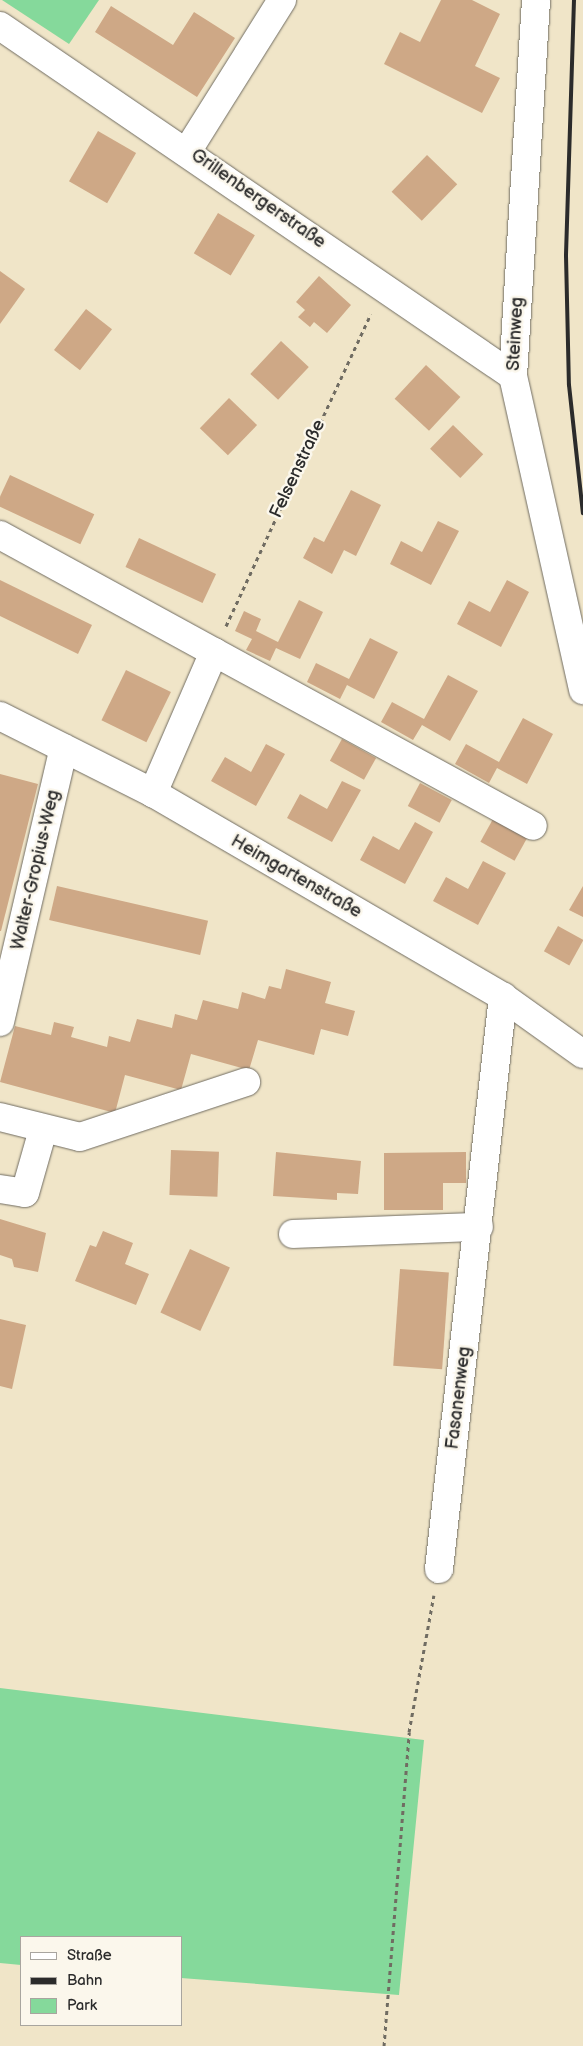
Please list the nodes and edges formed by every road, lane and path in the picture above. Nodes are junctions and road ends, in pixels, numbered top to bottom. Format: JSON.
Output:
{"nodes":[{"id":1,"x":282,"y":0,"type":"edge"},
{"id":2,"x":536,"y":0,"type":"edge"},
{"id":3,"x":0,"y":26,"type":"edge"},
{"id":4,"x":188,"y":150,"type":"junction"},
{"id":5,"x":384,"y":286,"type":"junction"},
{"id":6,"x":513,"y":376,"type":"junction"},
{"id":7,"x":0,"y":535,"type":"edge"},
{"id":8,"x":214,"y":652,"type":"junction"},
{"id":9,"x":583,"y":690,"type":"edge"},
{"id":10,"x":0,"y":716,"type":"edge"},
{"id":11,"x":64,"y":748,"type":"junction"},
{"id":12,"x":153,"y":793,"type":"junction"},
{"id":13,"x":532,"y":826,"type":"dead end"},
{"id":14,"x":503,"y":998,"type":"junction"},
{"id":15,"x":0,"y":1022,"type":"edge"},
{"id":16,"x":583,"y":1054,"type":"edge"},
{"id":17,"x":246,"y":1082,"type":"dead end"},
{"id":18,"x":0,"y":1117,"type":"edge"},
{"id":19,"x":43,"y":1130,"type":"junction"},
{"id":20,"x":0,"y":1189,"type":"edge"},
{"id":21,"x":478,"y":1227,"type":"junction"},
{"id":22,"x":293,"y":1234,"type":"dead end"},
{"id":23,"x":439,"y":1569,"type":"joint"},
{"id":24,"x":384,"y":2046,"type":"edge"}],
"edges":[{"from":1,"to":4,"type":"street"},
{"from":2,"to":6,"type":"street","name":"Steinweg"},
{"from":3,"to":4,"type":"street","name":"Grillenbergerstraße"},
{"from":4,"to":5,"type":"street","name":"Grillenbergerstraße"},
{"from":5,"to":6,"type":"street","name":"Grillenbergerstraße"},
{"from":5,"to":8,"type":"path","name":"Felsenstraße"},
{"from":6,"to":9,"type":"street","name":"Steinweg"},
{"from":7,"to":8,"type":"street"},
{"from":8,"to":12,"type":"street"},
{"from":8,"to":13,"type":"street"},
{"from":10,"to":11,"type":"street","name":"Heimgartenstraße"},
{"from":11,"to":12,"type":"street","name":"Heimgartenstraße"},
{"from":11,"to":15,"type":"street","name":"Walter-Gropius-Weg"},
{"from":12,"to":14,"type":"street","name":"Heimgartenstraße"},
{"from":14,"to":16,"type":"street","name":"Heimgartenstraße"},
{"from":14,"to":21,"type":"street","name":"Fasanenweg"},
{"from":17,"to":19,"type":"street"},
{"from":18,"to":19,"type":"street"},
{"from":19,"to":20,"type":"street"},
{"from":21,"to":22,"type":"street"},
{"from":21,"to":23,"type":"street","name":"Fasanenweg"},
{"from":23,"to":24,"type":"path"}]}
